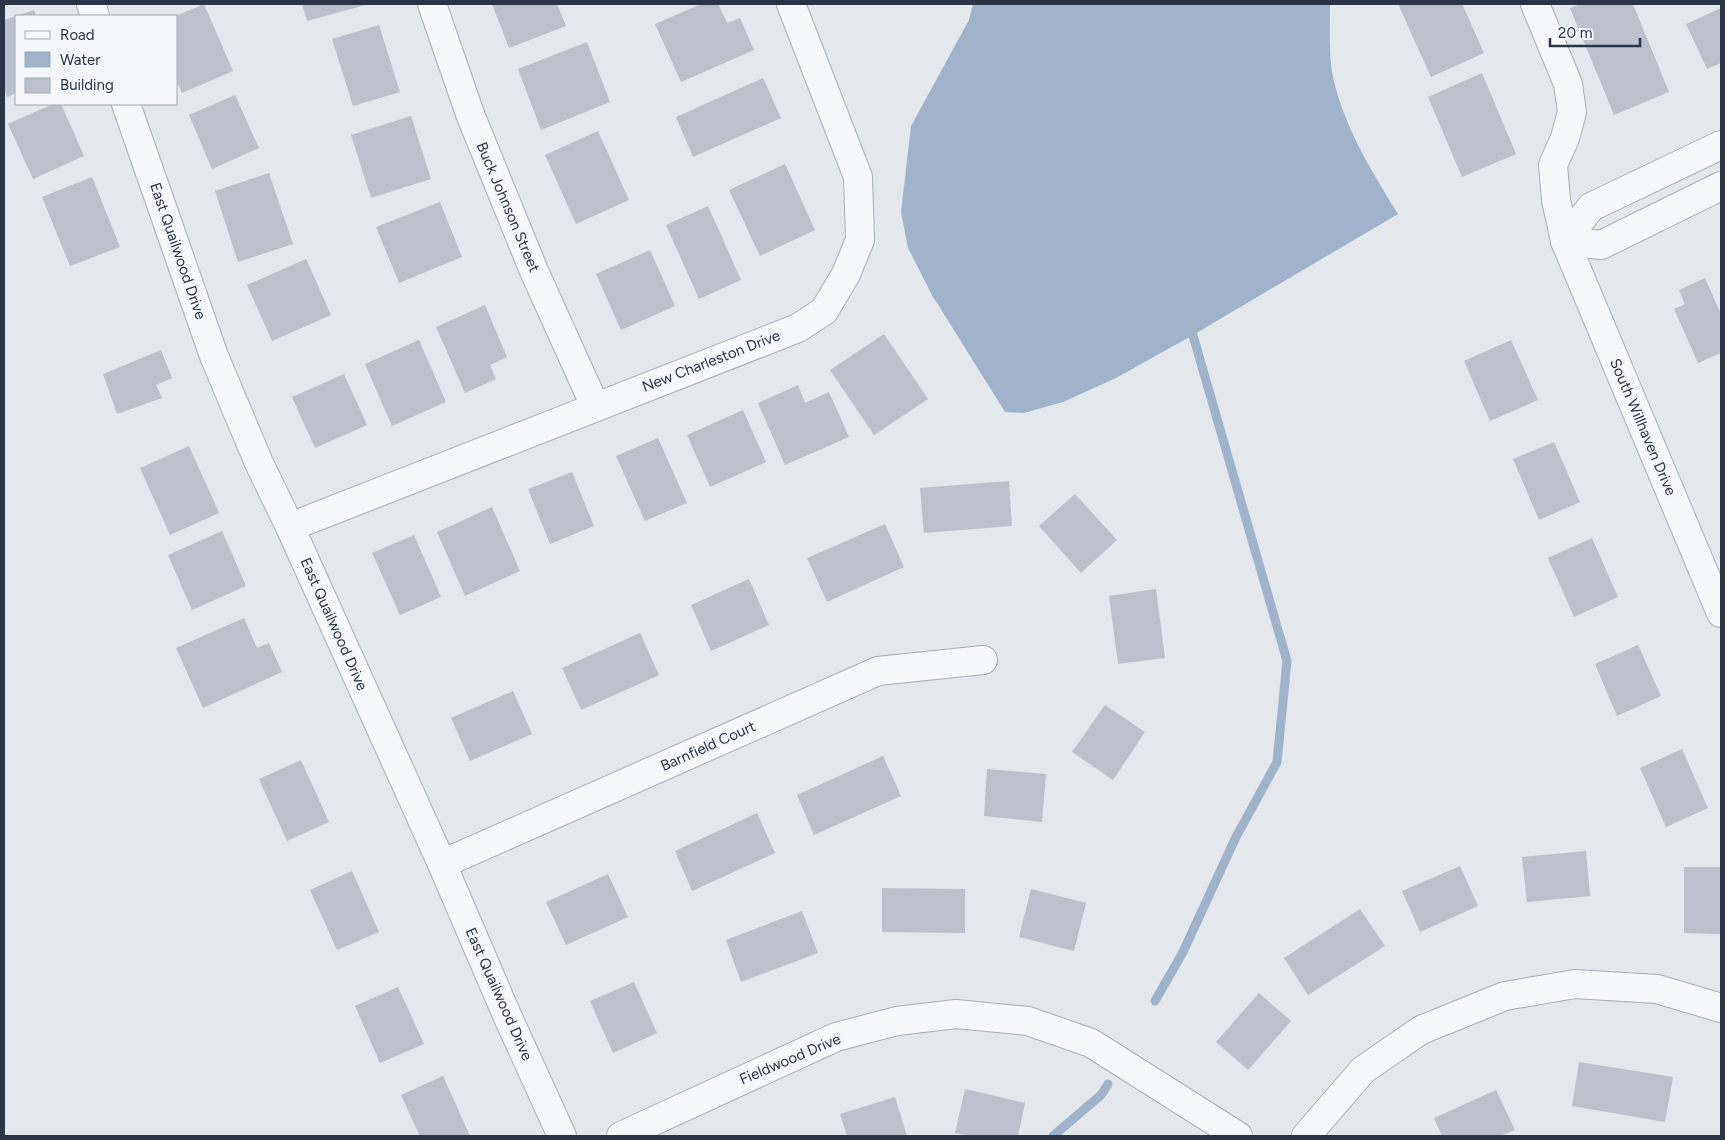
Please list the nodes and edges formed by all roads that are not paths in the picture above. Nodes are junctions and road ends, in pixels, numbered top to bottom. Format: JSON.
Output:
{"nodes":[{"id":1,"x":432,"y":4,"type":"edge"},
{"id":2,"x":791,"y":4,"type":"edge"},
{"id":3,"x":1535,"y":4,"type":"edge"},
{"id":4,"x":126,"y":105,"type":"edge"},
{"id":5,"x":1721,"y":145,"type":"edge"},
{"id":6,"x":1721,"y":186,"type":"edge"},
{"id":7,"x":1565,"y":241,"type":"junction"},
{"id":8,"x":595,"y":406,"type":"junction"},
{"id":9,"x":290,"y":527,"type":"junction"},
{"id":10,"x":1721,"y":613,"type":"edge"},
{"id":11,"x":984,"y":660,"type":"dead end"},
{"id":12,"x":442,"y":864,"type":"junction"},
{"id":13,"x":1721,"y":1008,"type":"edge"},
{"id":14,"x":562,"y":1136,"type":"edge"},
{"id":15,"x":621,"y":1136,"type":"edge"},
{"id":16,"x":1238,"y":1136,"type":"edge"},
{"id":17,"x":1306,"y":1136,"type":"edge"}],
"edges":[{"from":1,"to":8,"type":"street","name":"Buck Johnson Street"},
{"from":2,"to":8,"type":"street","name":"New Charleston Drive"},
{"from":3,"to":7,"type":"street","name":"South Willhaven Drive"},
{"from":4,"to":9,"type":"street","name":"East Quailwood Drive"},
{"from":5,"to":7,"type":"street"},
{"from":6,"to":7,"type":"street"},
{"from":7,"to":10,"type":"street","name":"South Willhaven Drive"},
{"from":8,"to":9,"type":"street","name":"New Charleston Drive"},
{"from":9,"to":12,"type":"street","name":"East Quailwood Drive"},
{"from":11,"to":12,"type":"street","name":"Barnfield Court"},
{"from":12,"to":14,"type":"street","name":"East Quailwood Drive"},
{"from":13,"to":17,"type":"street"},
{"from":15,"to":16,"type":"street","name":"Fieldwood Drive"}]}
